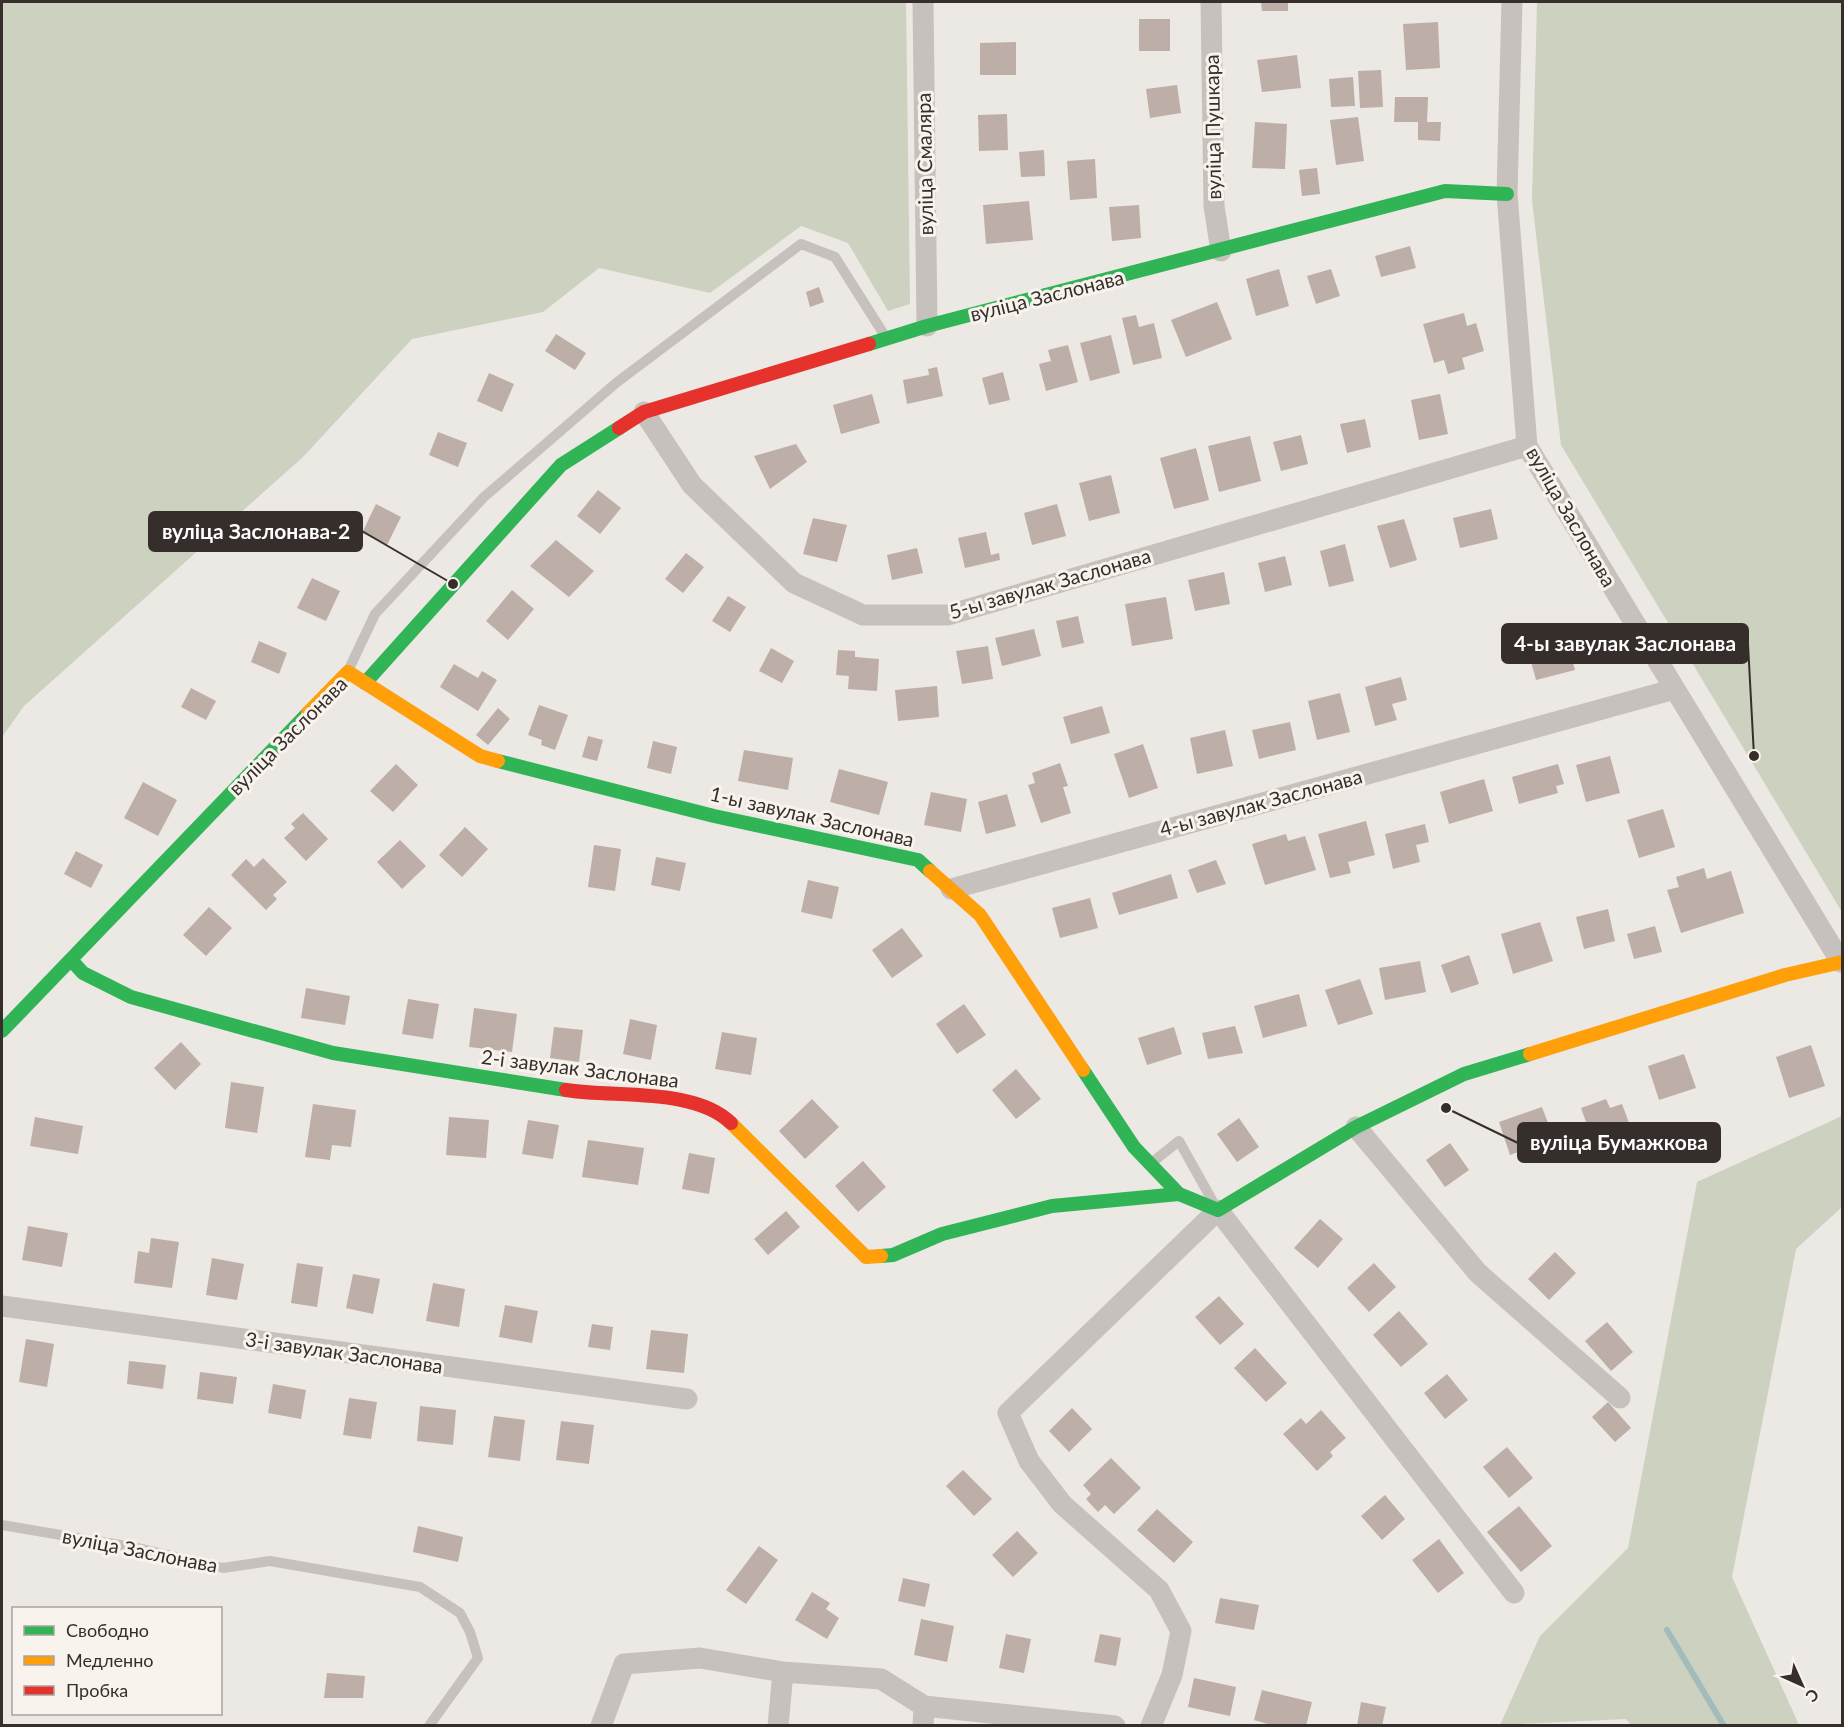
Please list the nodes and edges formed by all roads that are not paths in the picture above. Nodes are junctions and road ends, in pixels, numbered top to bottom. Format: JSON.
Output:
{"nodes":[{"id":1,"x":923,"y":2,"type":"edge"},
{"id":2,"x":1211,"y":2,"type":"edge"},
{"id":3,"x":1512,"y":2,"type":"edge"},
{"id":4,"x":1508,"y":194,"type":"junction"},
{"id":5,"x":1221,"y":251,"type":"junction"},
{"id":6,"x":927,"y":326,"type":"junction"},
{"id":7,"x":887,"y":339,"type":"junction"},
{"id":8,"x":644,"y":412,"type":"junction"},
{"id":9,"x":1527,"y":446,"type":"junction"},
{"id":10,"x":348,"y":672,"type":"junction"},
{"id":11,"x":365,"y":683,"type":"junction"},
{"id":12,"x":1675,"y":689,"type":"junction"},
{"id":13,"x":951,"y":889,"type":"junction"},
{"id":14,"x":72,"y":961,"type":"junction"},
{"id":15,"x":1842,"y":962,"type":"edge"},
{"id":16,"x":2,"y":1031,"type":"edge"},
{"id":17,"x":1356,"y":1127,"type":"junction"},
{"id":18,"x":1150,"y":1164,"type":"junction"},
{"id":19,"x":1179,"y":1194,"type":"junction"},
{"id":20,"x":1218,"y":1210,"type":"junction"},
{"id":21,"x":2,"y":1306,"type":"edge"},
{"id":22,"x":1620,"y":1398,"type":"dead end"},
{"id":23,"x":687,"y":1399,"type":"dead end"},
{"id":24,"x":2,"y":1525,"type":"edge"},
{"id":25,"x":1514,"y":1593,"type":"dead end"},
{"id":26,"x":783,"y":1672,"type":"junction"},
{"id":27,"x":924,"y":1716,"type":"edge"},
{"id":28,"x":429,"y":1725,"type":"edge"},
{"id":29,"x":601,"y":1725,"type":"edge"},
{"id":30,"x":778,"y":1725,"type":"edge"},
{"id":31,"x":1114,"y":1725,"type":"edge"},
{"id":32,"x":1152,"y":1725,"type":"edge"}],
"edges":[{"from":1,"to":6,"type":"street","name":"вуліца Смаляра"},
{"from":2,"to":5,"type":"street","name":"вуліца Пушкара"},
{"from":3,"to":4,"type":"street"},
{"from":4,"to":5,"type":"street","name":"вуліца Заслонава"},
{"from":4,"to":9,"type":"street","name":"вуліца Заслонава"},
{"from":5,"to":6,"type":"street","name":"вуліца Заслонава"},
{"from":6,"to":7,"type":"street","name":"вуліца Заслонава"},
{"from":7,"to":8,"type":"street","name":"вуліца Заслонава"},
{"from":7,"to":10,"type":"lane"},
{"from":8,"to":9,"type":"street","name":"5-ы завулак Заслонава"},
{"from":8,"to":11,"type":"street","name":"вуліца Заслонава"},
{"from":9,"to":12,"type":"street","name":"вуліца Заслонава"},
{"from":10,"to":11,"type":"street","name":"вуліца Заслонава"},
{"from":10,"to":14,"type":"street","name":"вуліца Заслонава"},
{"from":11,"to":13,"type":"street","name":"1-ы завулак Заслонава"},
{"from":12,"to":13,"type":"street","name":"4-ы завулак Заслонава"},
{"from":12,"to":15,"type":"street","name":"вуліца Заслонава"},
{"from":13,"to":18,"type":"street","name":"1-ы завулак Заслонава"},
{"from":14,"to":16,"type":"street","name":"вуліца Заслонава"},
{"from":14,"to":19,"type":"street","name":"2-і завулак Заслонава"},
{"from":15,"to":17,"type":"street"},
{"from":17,"to":20,"type":"street"},
{"from":17,"to":22,"type":"street"},
{"from":18,"to":19,"type":"street","name":"1-ы завулак Заслонава"},
{"from":18,"to":20,"type":"lane"},
{"from":19,"to":20,"type":"street","name":"1-ы завулак Заслонава"},
{"from":20,"to":25,"type":"street"},
{"from":20,"to":32,"type":"street"},
{"from":21,"to":23,"type":"street","name":"3-і завулак Заслонава"},
{"from":24,"to":28,"type":"lane","name":"вуліца Заслонава"},
{"from":26,"to":27,"type":"street"},
{"from":26,"to":29,"type":"street"},
{"from":26,"to":30,"type":"street"},
{"from":27,"to":31,"type":"street"}]}
